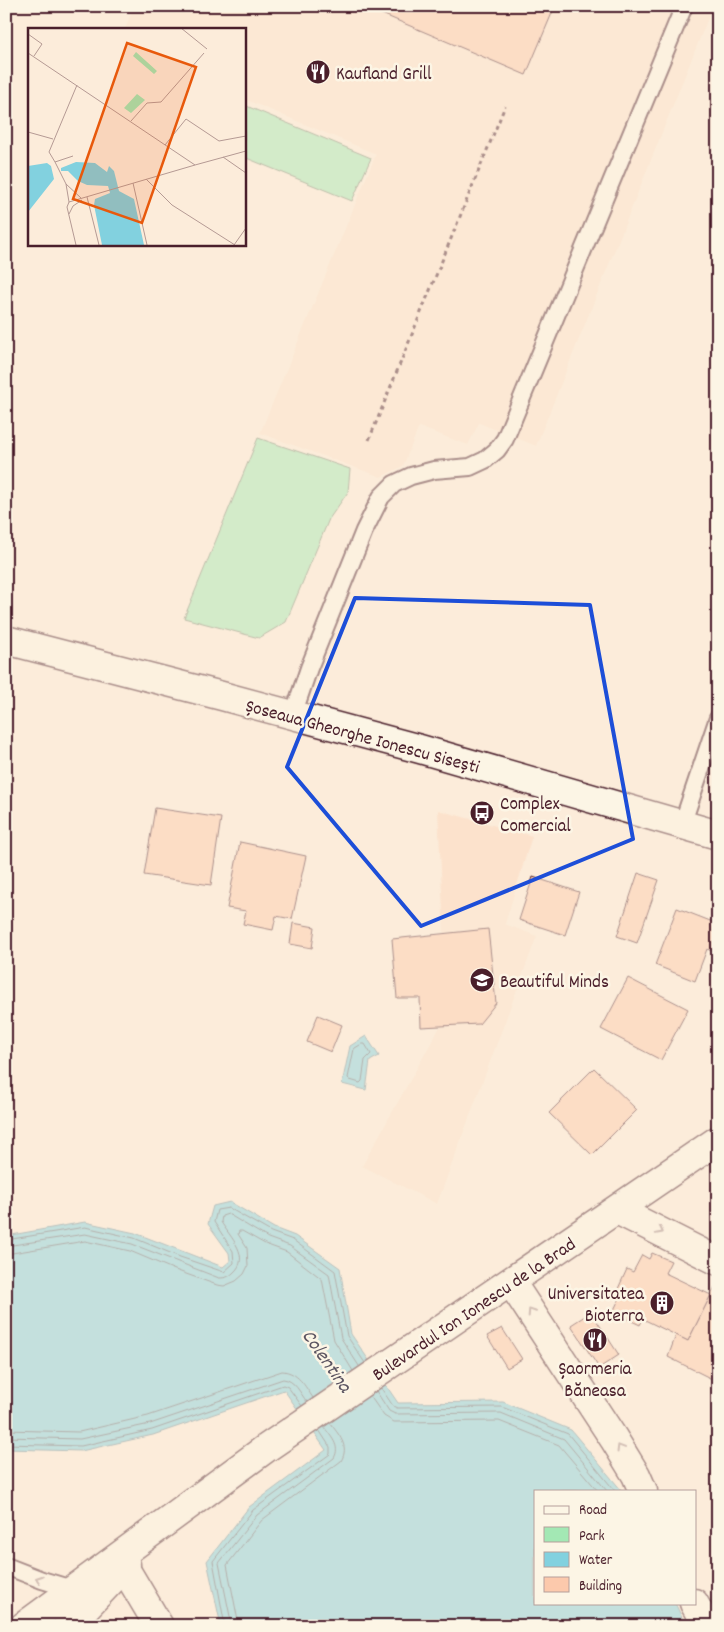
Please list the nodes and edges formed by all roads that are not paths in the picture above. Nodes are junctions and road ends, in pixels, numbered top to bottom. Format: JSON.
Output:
{"nodes":[{"id":1,"x":684,"y":6,"type":"edge"},
{"id":2,"x":6,"y":640,"type":"edge"},
{"id":3,"x":293,"y":715,"type":"junction"},
{"id":4,"x":718,"y":718,"type":"edge"},
{"id":5,"x":682,"y":825,"type":"junction"},
{"id":6,"x":718,"y":834,"type":"edge"},
{"id":7,"x":718,"y":1140,"type":"edge"},
{"id":8,"x":617,"y":1210,"type":"junction"},
{"id":9,"x":718,"y":1261,"type":"edge"},
{"id":10,"x":511,"y":1282,"type":"junction"},
{"id":11,"x":643,"y":1490,"type":"edge"},
{"id":12,"x":180,"y":1511,"type":"junction"},
{"id":13,"x":6,"y":1566,"type":"edge"},
{"id":14,"x":124,"y":1567,"type":"junction"},
{"id":15,"x":72,"y":1589,"type":"junction"},
{"id":16,"x":695,"y":1604,"type":"edge"},
{"id":17,"x":24,"y":1626,"type":"edge"},
{"id":18,"x":68,"y":1626,"type":"edge"},
{"id":19,"x":159,"y":1626,"type":"edge"},
{"id":20,"x":707,"y":1626,"type":"edge"}],
"edges":[{"from":1,"to":3,"type":"lane"},
{"from":2,"to":3,"type":"street","name":"Șoseaua Gheorghe Ionescu Sisești"},
{"from":3,"to":5,"type":"street","name":"Șoseaua Gheorghe Ionescu Sisești"},
{"from":4,"to":5,"type":"lane"},
{"from":5,"to":6,"type":"street","name":"Șoseaua Gheorghe Ionescu Sisești"},
{"from":7,"to":8,"type":"street","name":"Bulevardul Ion Ionescu de la Brad"},
{"from":8,"to":9,"type":"street","one_way":true},
{"from":8,"to":10,"type":"street","name":"Bulevardul Ion Ionescu de la Brad"},
{"from":11,"to":10,"type":"street","one_way":true},
{"from":10,"to":12,"type":"street","name":"Bulevardul Ion Ionescu de la Brad"},
{"from":12,"to":14,"type":"street","name":"Bulevardul Ion Ionescu de la Brad"},
{"from":12,"to":15,"type":"street","name":"Bulevardul Ion Ionescu de la Brad"},
{"from":15,"to":13,"type":"lane","one_way":true},
{"from":14,"to":18,"type":"street","name":"Bulevardul Ion Ionescu de la Brad"},
{"from":14,"to":19,"type":"street"},
{"from":15,"to":17,"type":"street","name":"Bulevardul Ion Ionescu de la Brad"},
{"from":16,"to":20,"type":"street"}]}
